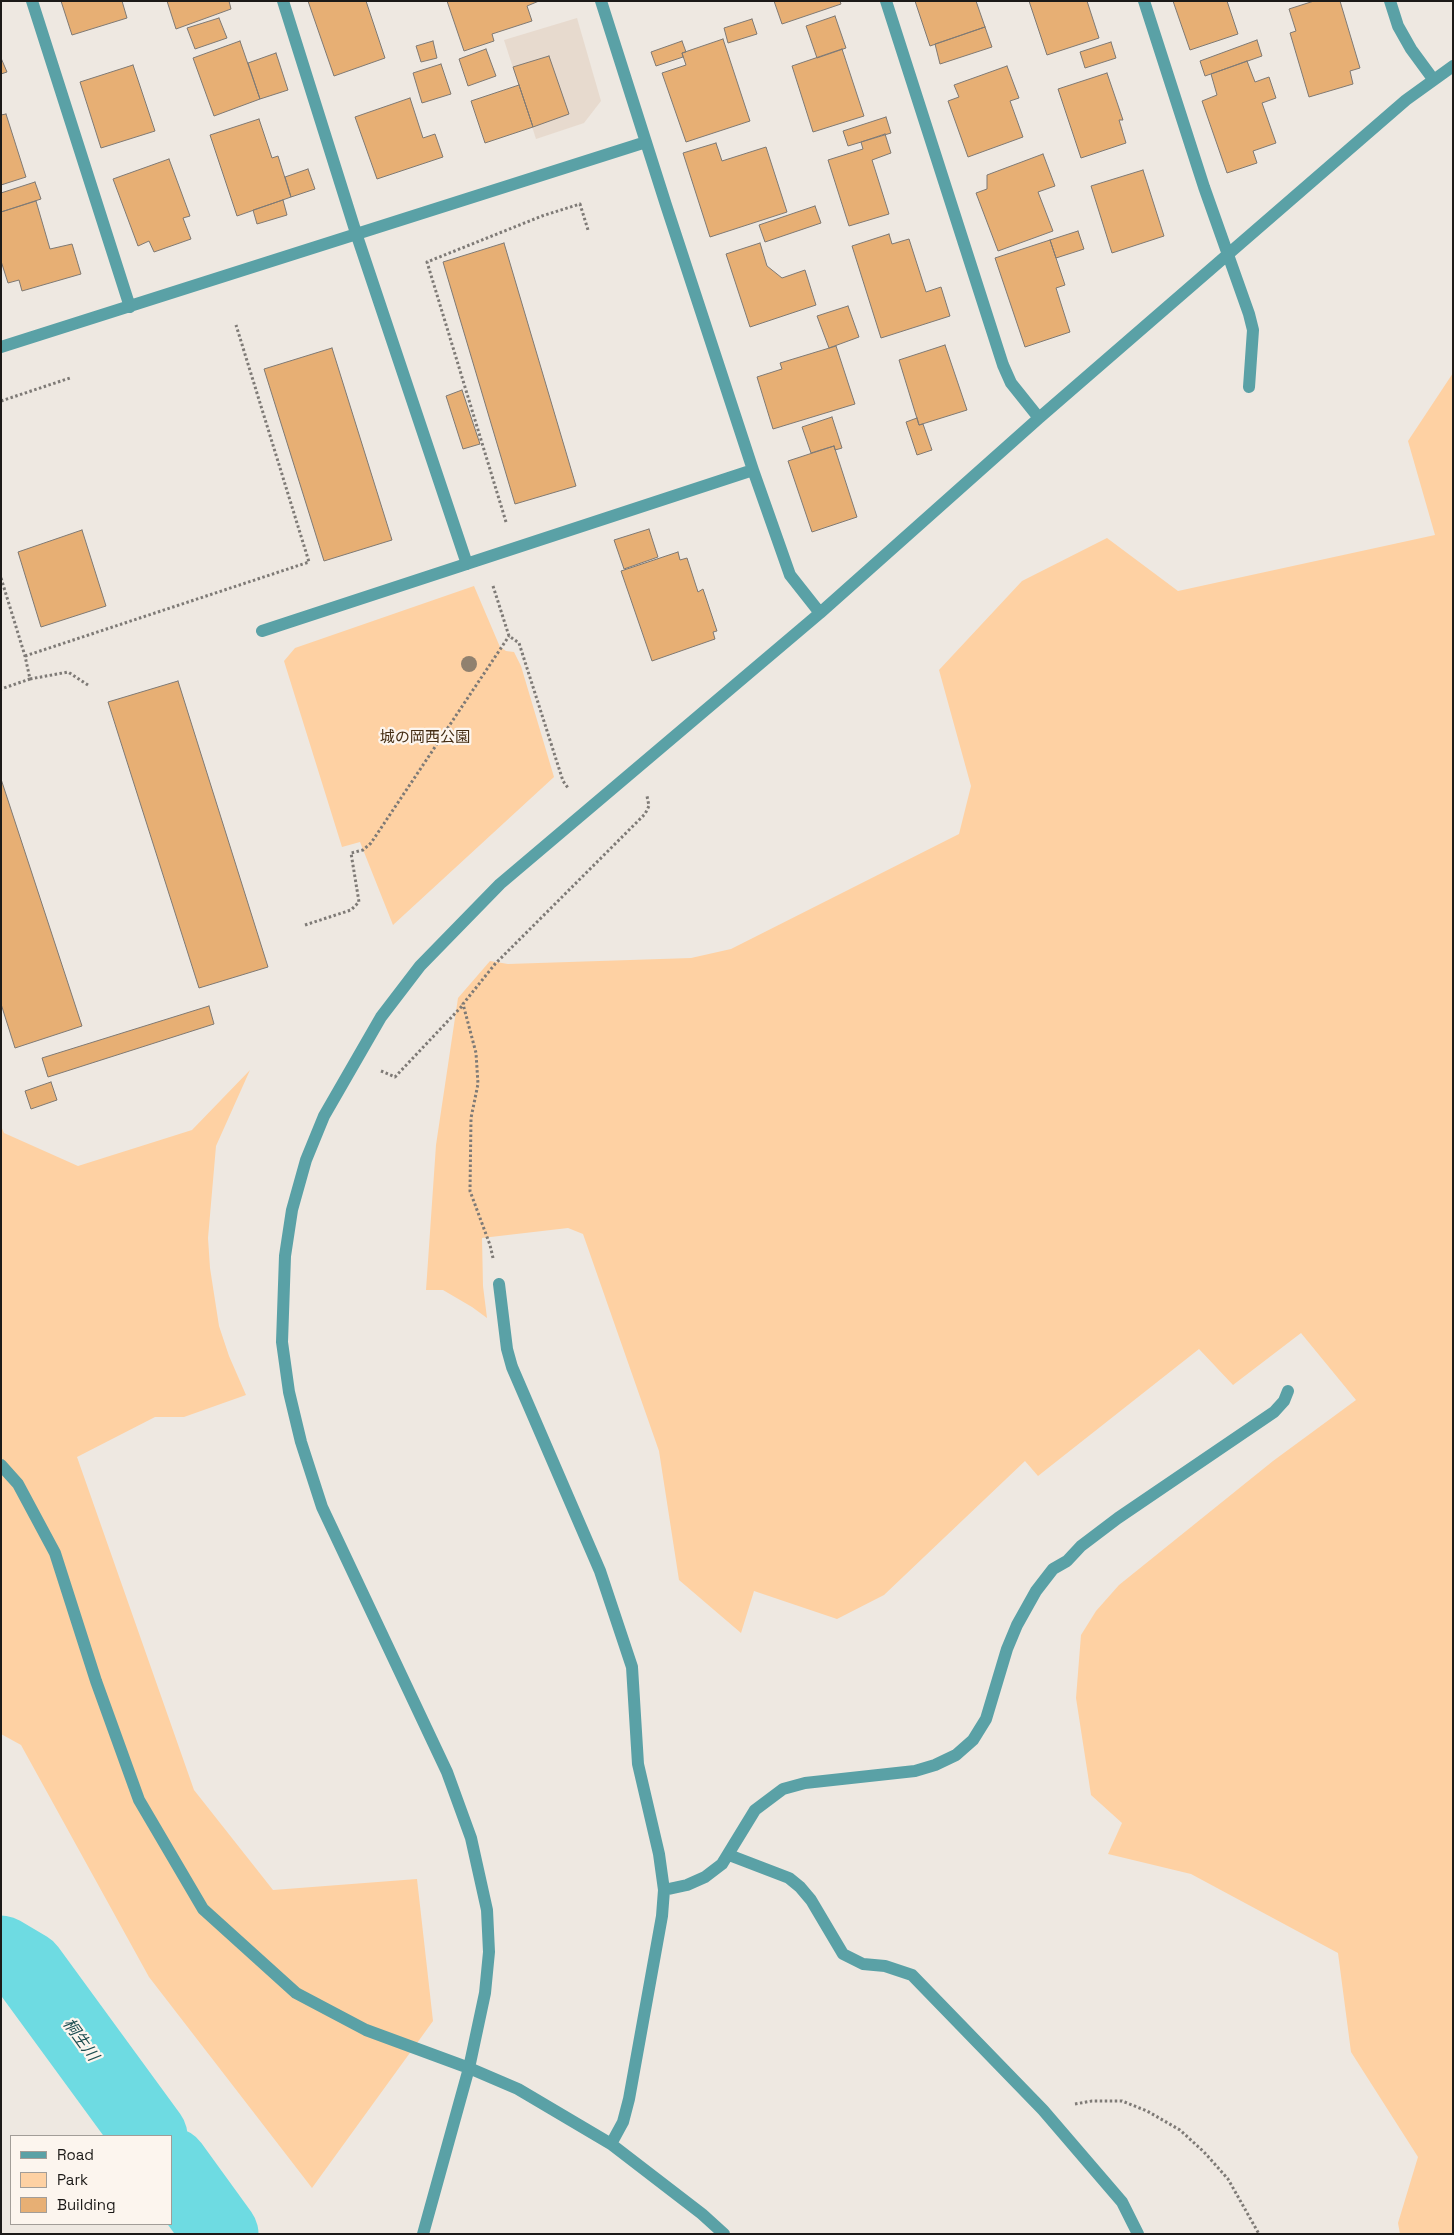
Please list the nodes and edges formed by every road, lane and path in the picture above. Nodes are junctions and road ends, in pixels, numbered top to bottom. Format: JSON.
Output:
{"nodes":[{"id":1,"x":32,"y":1,"type":"edge"},
{"id":2,"x":283,"y":1,"type":"edge"},
{"id":3,"x":601,"y":1,"type":"edge"},
{"id":4,"x":886,"y":1,"type":"edge"},
{"id":5,"x":1144,"y":1,"type":"edge"},
{"id":6,"x":1390,"y":1,"type":"edge"},
{"id":7,"x":1453,"y":66,"type":"edge"},
{"id":8,"x":1433,"y":79,"type":"junction"},
{"id":9,"x":646,"y":142,"type":"junction"},
{"id":10,"x":588,"y":230,"type":"dead end"},
{"id":11,"x":356,"y":233,"type":"junction"},
{"id":12,"x":1229,"y":253,"type":"junction"},
{"id":13,"x":130,"y":307,"type":"junction"},
{"id":14,"x":236,"y":325,"type":"dead end"},
{"id":15,"x":1,"y":347,"type":"edge"},
{"id":16,"x":70,"y":378,"type":"dead end"},
{"id":17,"x":1249,"y":387,"type":"dead end"},
{"id":18,"x":1,"y":401,"type":"edge"},
{"id":19,"x":1039,"y":418,"type":"junction"},
{"id":20,"x":753,"y":470,"type":"junction"},
{"id":21,"x":517,"y":548,"type":"junction"},
{"id":22,"x":467,"y":564,"type":"junction"},
{"id":23,"x":1,"y":578,"type":"edge"},
{"id":24,"x":492,"y":583,"type":"dead end"},
{"id":25,"x":820,"y":613,"type":"junction"},
{"id":26,"x":262,"y":631,"type":"dead end"},
{"id":27,"x":509,"y":636,"type":"junction"},
{"id":28,"x":25,"y":656,"type":"junction"},
{"id":29,"x":30,"y":679,"type":"junction"},
{"id":30,"x":88,"y":684,"type":"dead end"},
{"id":31,"x":1,"y":689,"type":"edge"},
{"id":32,"x":569,"y":789,"type":"dead end"},
{"id":33,"x":646,"y":793,"type":"dead end"},
{"id":34,"x":305,"y":926,"type":"dead end"},
{"id":35,"x":463,"y":1004,"type":"junction"},
{"id":36,"x":378,"y":1070,"type":"dead end"},
{"id":37,"x":499,"y":1284,"type":"joint"},
{"id":38,"x":1288,"y":1391,"type":"dead end"},
{"id":39,"x":1,"y":1465,"type":"edge"},
{"id":40,"x":729,"y":1855,"type":"junction"},
{"id":41,"x":664,"y":1890,"type":"junction"},
{"id":42,"x":469,"y":2068,"type":"junction"},
{"id":43,"x":1043,"y":2110,"type":"junction"},
{"id":44,"x":611,"y":2144,"type":"junction"},
{"id":45,"x":423,"y":2234,"type":"edge"},
{"id":46,"x":724,"y":2234,"type":"edge"},
{"id":47,"x":1138,"y":2234,"type":"edge"},
{"id":48,"x":1259,"y":2234,"type":"edge"}],
"edges":[{"from":1,"to":13,"type":"street"},
{"from":2,"to":11,"type":"street"},
{"from":3,"to":9,"type":"street"},
{"from":4,"to":19,"type":"street"},
{"from":5,"to":12,"type":"street"},
{"from":6,"to":8,"type":"street"},
{"from":7,"to":8,"type":"street"},
{"from":8,"to":12,"type":"street"},
{"from":9,"to":11,"type":"street"},
{"from":9,"to":20,"type":"street"},
{"from":10,"to":21,"type":"path"},
{"from":11,"to":13,"type":"street"},
{"from":11,"to":22,"type":"street"},
{"from":12,"to":17,"type":"street"},
{"from":12,"to":19,"type":"street"},
{"from":13,"to":15,"type":"street"},
{"from":14,"to":28,"type":"path"},
{"from":16,"to":18,"type":"path"},
{"from":19,"to":25,"type":"street"},
{"from":20,"to":21,"type":"street"},
{"from":20,"to":25,"type":"street"},
{"from":21,"to":22,"type":"street"},
{"from":22,"to":26,"type":"street"},
{"from":23,"to":28,"type":"path"},
{"from":24,"to":27,"type":"path"},
{"from":25,"to":42,"type":"street"},
{"from":27,"to":32,"type":"path"},
{"from":27,"to":34,"type":"path"},
{"from":28,"to":29,"type":"path"},
{"from":29,"to":30,"type":"path"},
{"from":29,"to":31,"type":"path"},
{"from":33,"to":35,"type":"path"},
{"from":35,"to":36,"type":"path"},
{"from":35,"to":37,"type":"path"},
{"from":37,"to":41,"type":"street"},
{"from":38,"to":40,"type":"street"},
{"from":39,"to":42,"type":"street"},
{"from":40,"to":41,"type":"street"},
{"from":40,"to":43,"type":"street"},
{"from":41,"to":44,"type":"street"},
{"from":42,"to":44,"type":"street"},
{"from":42,"to":45,"type":"street"},
{"from":43,"to":47,"type":"street"},
{"from":43,"to":48,"type":"path"},
{"from":44,"to":46,"type":"street"}]}
